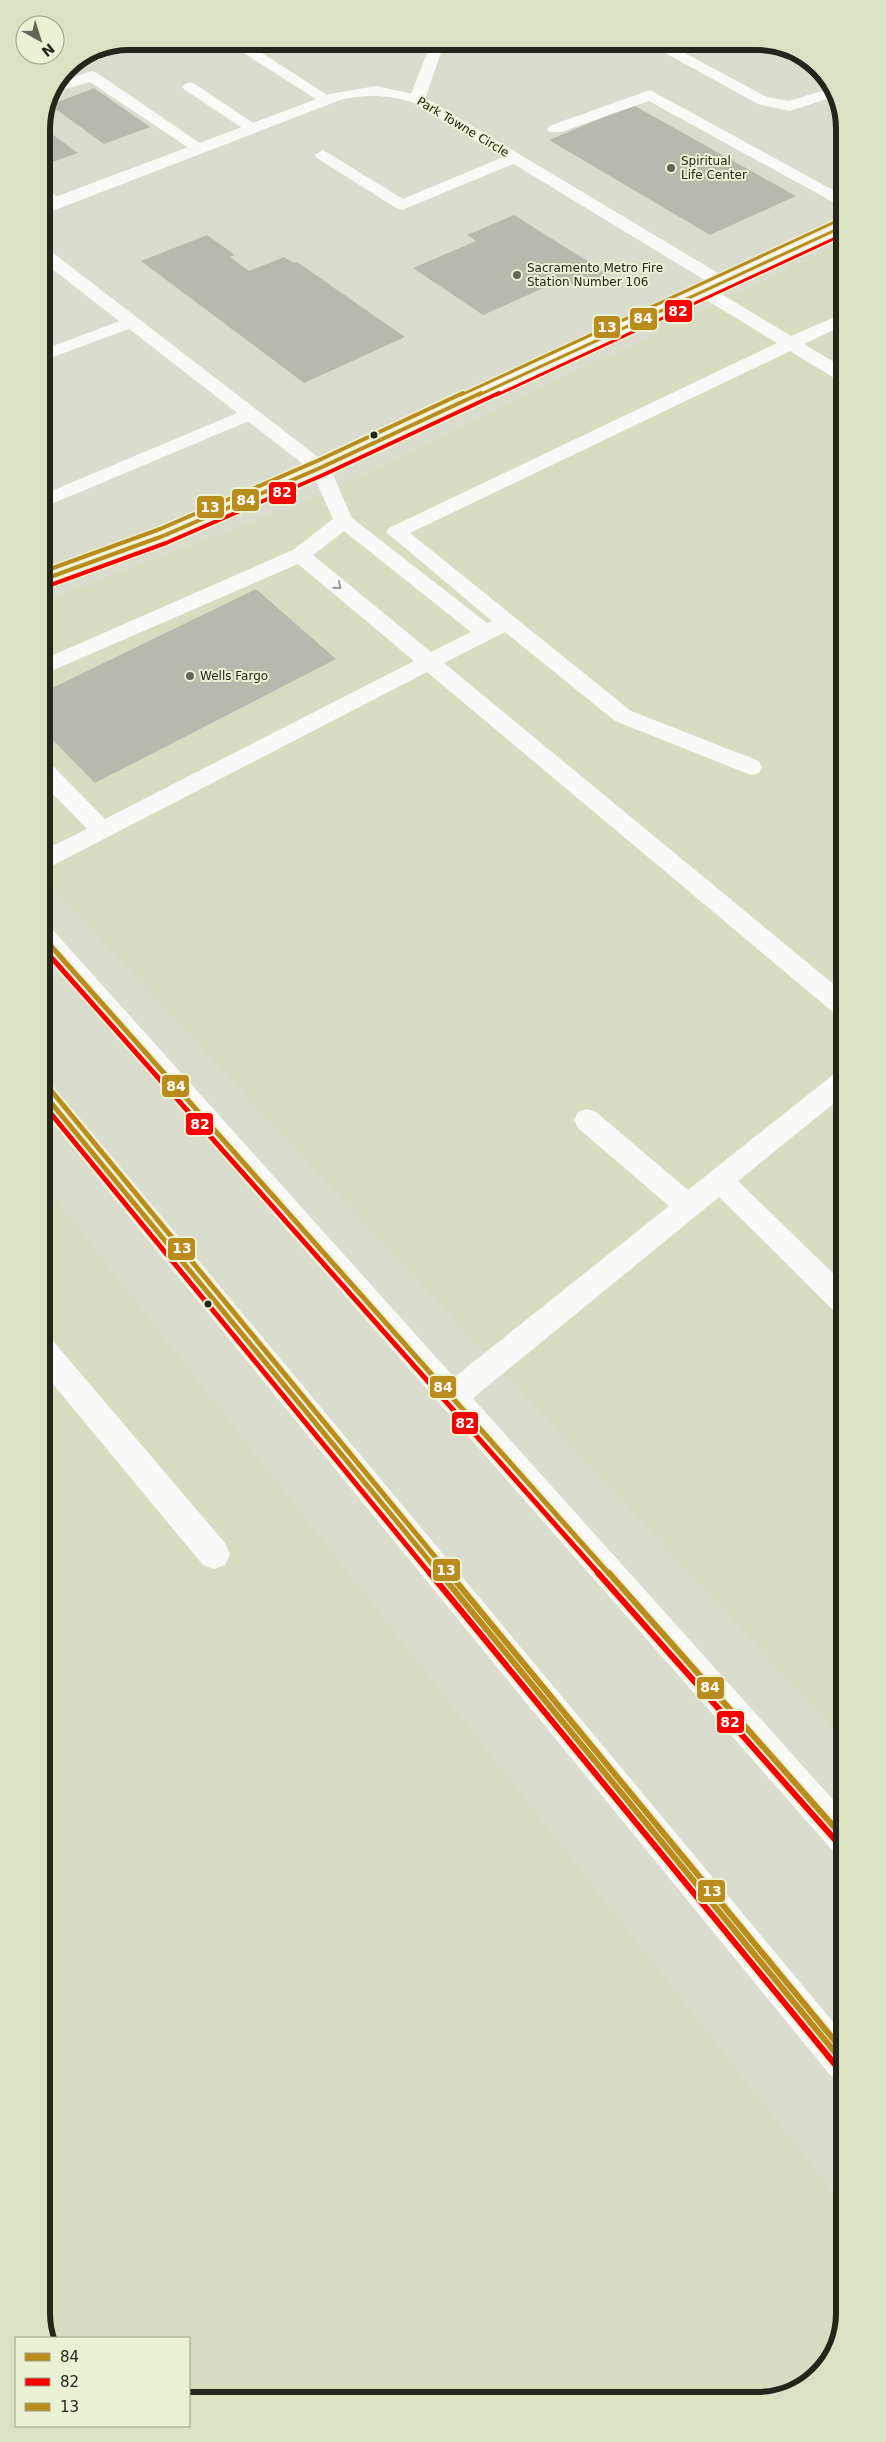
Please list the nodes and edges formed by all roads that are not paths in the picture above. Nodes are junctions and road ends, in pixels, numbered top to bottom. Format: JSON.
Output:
{"nodes":[{"id":1,"x":246,"y":50,"type":"edge"},
{"id":2,"x":435,"y":50,"type":"edge"},
{"id":3,"x":669,"y":50,"type":"edge"},
{"id":4,"x":63,"y":86,"type":"edge"},
{"id":5,"x":190,"y":87,"type":"dead end"},
{"id":6,"x":828,"y":94,"type":"edge"},
{"id":7,"x":417,"y":99,"type":"junction"},
{"id":8,"x":327,"y":100,"type":"junction"},
{"id":9,"x":253,"y":128,"type":"junction"},
{"id":10,"x":556,"y":129,"type":"dead end"},
{"id":11,"x":199,"y":148,"type":"junction"},
{"id":12,"x":323,"y":155,"type":"dead end"},
{"id":13,"x":514,"y":158,"type":"junction"},
{"id":14,"x":836,"y":199,"type":"edge"},
{"id":15,"x":50,"y":200,"type":"edge"},
{"id":16,"x":836,"y":230,"type":"edge"},
{"id":17,"x":50,"y":259,"type":"edge"},
{"id":18,"x":722,"y":283,"type":"junction"},
{"id":19,"x":704,"y":291,"type":"junction"},
{"id":20,"x":131,"y":322,"type":"junction"},
{"id":21,"x":836,"y":322,"type":"edge"},
{"id":22,"x":790,"y":344,"type":"junction"},
{"id":23,"x":50,"y":353,"type":"edge"},
{"id":24,"x":836,"y":371,"type":"edge"},
{"id":25,"x":249,"y":414,"type":"junction"},
{"id":26,"x":320,"y":468,"type":"junction"},
{"id":27,"x":50,"y":499,"type":"edge"},
{"id":28,"x":344,"y":521,"type":"junction"},
{"id":29,"x":300,"y":555,"type":"junction"},
{"id":30,"x":50,"y":577,"type":"edge"},
{"id":31,"x":507,"y":622,"type":"junction"},
{"id":32,"x":486,"y":633,"type":"junction"},
{"id":33,"x":428,"y":663,"type":"junction"},
{"id":34,"x":50,"y":664,"type":"edge"},
{"id":35,"x":751,"y":767,"type":"dead end"},
{"id":36,"x":50,"y":777,"type":"edge"},
{"id":37,"x":102,"y":830,"type":"junction"},
{"id":38,"x":50,"y":858,"type":"edge"},
{"id":39,"x":50,"y":944,"type":"edge"},
{"id":40,"x":836,"y":1000,"type":"edge"},
{"id":41,"x":836,"y":1087,"type":"edge"},
{"id":42,"x":50,"y":1101,"type":"edge"},
{"id":43,"x":587,"y":1120,"type":"dead end"},
{"id":44,"x":720,"y":1181,"type":"junction"},
{"id":45,"x":688,"y":1206,"type":"junction"},
{"id":46,"x":836,"y":1294,"type":"edge"},
{"id":47,"x":50,"y":1358,"type":"edge"},
{"id":48,"x":452,"y":1397,"type":"junction"},
{"id":49,"x":214,"y":1554,"type":"dead end"},
{"id":50,"x":836,"y":1829,"type":"edge"},
{"id":51,"x":836,"y":2053,"type":"edge"}],
"edges":[{"from":1,"to":8,"type":"street"},
{"from":2,"to":7,"type":"street"},
{"from":3,"to":6,"type":"street"},
{"from":4,"to":11,"type":"street"},
{"from":5,"to":9,"type":"street"},
{"from":7,"to":8,"type":"street","name":"Park Towne Circle"},
{"from":7,"to":13,"type":"street","name":"Park Towne Circle"},
{"from":8,"to":9,"type":"street","name":"Park Towne Circle"},
{"from":9,"to":11,"type":"street","name":"Park Towne Circle"},
{"from":10,"to":14,"type":"street"},
{"from":11,"to":15,"type":"street","name":"Park Towne Circle"},
{"from":12,"to":13,"type":"street"},
{"from":13,"to":18,"type":"street","name":"Park Towne Circle"},
{"from":16,"to":18,"type":"street"},
{"from":17,"to":20,"type":"street"},
{"from":18,"to":19,"type":"street"},
{"from":19,"to":22,"type":"street"},
{"from":19,"to":26,"type":"street"},
{"from":20,"to":23,"type":"street"},
{"from":20,"to":25,"type":"street"},
{"from":21,"to":22,"type":"street"},
{"from":22,"to":24,"type":"street"},
{"from":22,"to":31,"type":"street"},
{"from":25,"to":26,"type":"street"},
{"from":25,"to":27,"type":"street"},
{"from":26,"to":28,"type":"street"},
{"from":26,"to":30,"type":"street"},
{"from":28,"to":29,"type":"street"},
{"from":28,"to":32,"type":"street"},
{"from":29,"to":33,"type":"street","one_way":true},
{"from":29,"to":34,"type":"street"},
{"from":31,"to":32,"type":"street"},
{"from":31,"to":35,"type":"street"},
{"from":32,"to":33,"type":"street"},
{"from":33,"to":37,"type":"street"},
{"from":33,"to":40,"type":"street"},
{"from":36,"to":37,"type":"street"},
{"from":37,"to":38,"type":"street"},
{"from":39,"to":48,"type":"street"},
{"from":41,"to":44,"type":"street"},
{"from":42,"to":51,"type":"street"},
{"from":43,"to":45,"type":"street"},
{"from":44,"to":45,"type":"street"},
{"from":44,"to":46,"type":"street"},
{"from":45,"to":48,"type":"street"},
{"from":47,"to":49,"type":"street"},
{"from":48,"to":50,"type":"street"}]}
